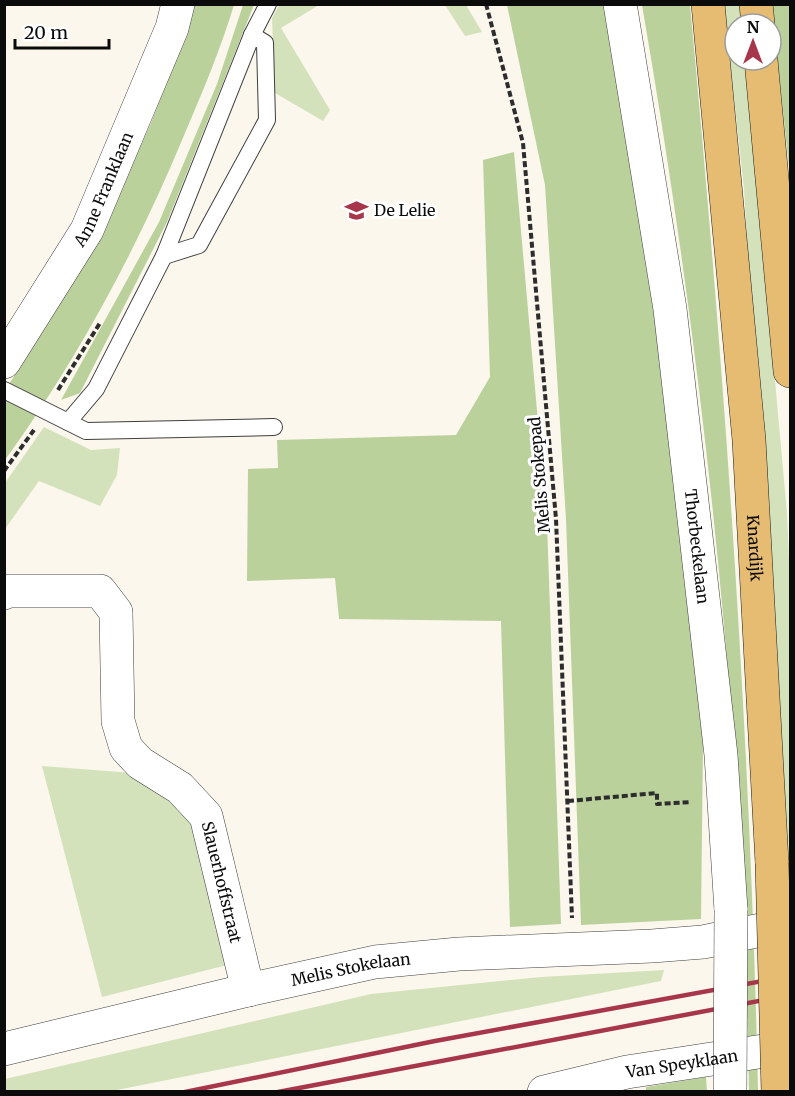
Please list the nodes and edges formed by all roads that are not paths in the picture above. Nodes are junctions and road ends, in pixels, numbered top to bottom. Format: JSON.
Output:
{"nodes":[{"id":1,"x":178,"y":4,"type":"edge"},
{"id":2,"x":268,"y":4,"type":"edge"},
{"id":3,"x":620,"y":4,"type":"edge"},
{"id":4,"x":708,"y":4,"type":"edge"},
{"id":5,"x":252,"y":35,"type":"junction"},
{"id":6,"x":762,"y":72,"type":"edge"},
{"id":7,"x":164,"y":256,"type":"junction"},
{"id":8,"x":4,"y":362,"type":"edge"},
{"id":9,"x":790,"y":371,"type":"edge"},
{"id":10,"x":4,"y":390,"type":"edge"},
{"id":11,"x":68,"y":422,"type":"junction"},
{"id":12,"x":274,"y":427,"type":"dead end"},
{"id":13,"x":4,"y":594,"type":"edge"},
{"id":14,"x":790,"y":924,"type":"edge"},
{"id":15,"x":248,"y":990,"type":"junction"},
{"id":16,"x":790,"y":1047,"type":"edge"},
{"id":17,"x":4,"y":1049,"type":"edge"},
{"id":18,"x":564,"y":1089,"type":"edge"},
{"id":19,"x":730,"y":1092,"type":"edge"},
{"id":20,"x":778,"y":1092,"type":"edge"}],
"edges":[{"from":1,"to":8,"type":"street","name":"Anne Franklaan"},
{"from":2,"to":5,"type":"lane"},
{"from":3,"to":19,"type":"street","name":"Thorbeckelaan","bridge":true},
{"from":4,"to":20,"type":"main road","name":"Knardijk","bridge":true},
{"from":5,"to":7,"type":"lane"},
{"from":5,"to":7,"type":"lane"},
{"from":6,"to":9,"type":"main road"},
{"from":7,"to":11,"type":"lane"},
{"from":10,"to":11,"type":"lane"},
{"from":11,"to":12,"type":"lane"},
{"from":13,"to":15,"type":"street","name":"Slauerhoffstraat"},
{"from":14,"to":15,"type":"street","name":"Melis Stokelaan"},
{"from":15,"to":17,"type":"street","name":"Melis Stokelaan"},
{"from":16,"to":18,"type":"street","name":"Van Speyklaan"}]}
